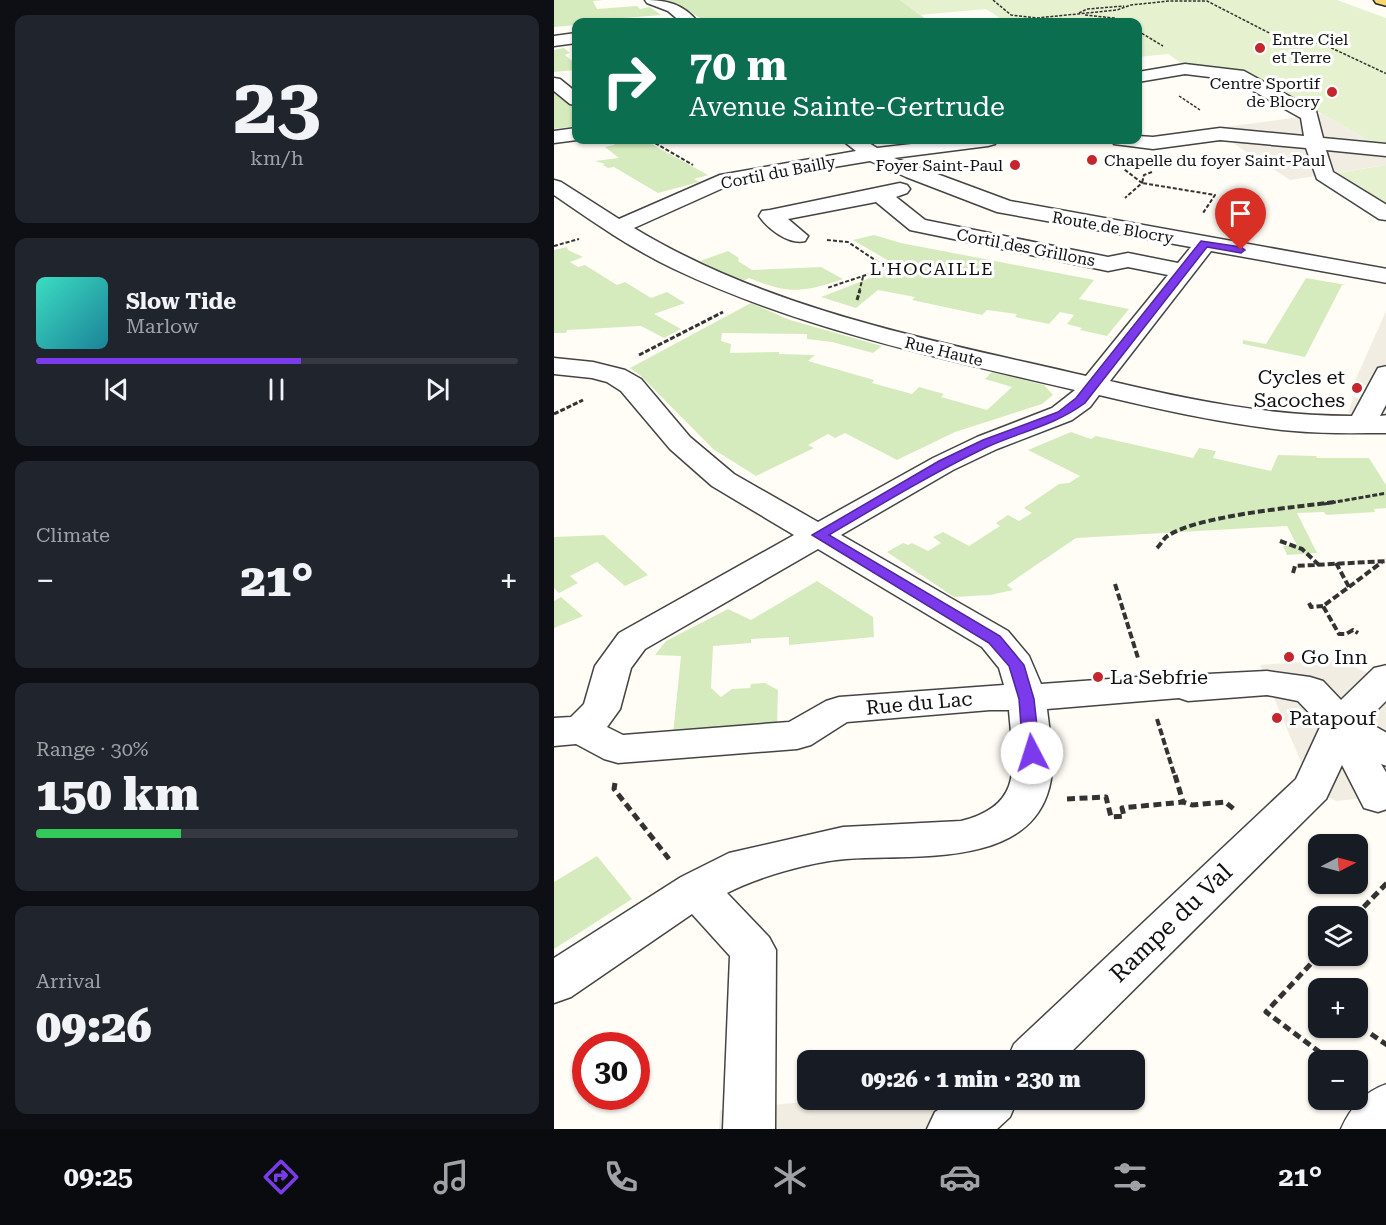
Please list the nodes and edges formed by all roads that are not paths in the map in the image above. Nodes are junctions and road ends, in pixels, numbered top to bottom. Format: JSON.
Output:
{"nodes":[{"id":1,"x":652,"y":0,"type":"edge"},
{"id":2,"x":1381,"y":0,"type":"edge"},
{"id":3,"x":1386,"y":2,"type":"edge"},
{"id":4,"x":685,"y":18,"type":"edge"},
{"id":5,"x":572,"y":39,"type":"edge"},
{"id":6,"x":554,"y":41,"type":"edge"},
{"id":7,"x":1142,"y":76,"type":"edge"},
{"id":8,"x":559,"y":77,"type":"edge"},
{"id":9,"x":572,"y":95,"type":"edge"},
{"id":10,"x":572,"y":135,"type":"edge"},
{"id":11,"x":554,"y":137,"type":"edge"},
{"id":12,"x":1386,"y":141,"type":"edge"},
{"id":13,"x":1142,"y":142,"type":"edge"},
{"id":14,"x":1314,"y":142,"type":"junction"},
{"id":15,"x":859,"y":144,"type":"edge"},
{"id":16,"x":956,"y":144,"type":"edge"},
{"id":17,"x":1338,"y":145,"type":"junction"},
{"id":18,"x":1386,"y":150,"type":"edge"},
{"id":19,"x":876,"y":154,"type":"junction"},
{"id":20,"x":1271,"y":157,"type":"dead end"},
{"id":21,"x":930,"y":180,"type":"junction"},
{"id":22,"x":554,"y":186,"type":"edge"},
{"id":23,"x":880,"y":195,"type":"junction"},
{"id":24,"x":1386,"y":214,"type":"edge"},
{"id":25,"x":617,"y":228,"type":"junction"},
{"id":26,"x":797,"y":236,"type":"road end"},
{"id":27,"x":1205,"y":243,"type":"junction"},
{"id":28,"x":1182,"y":271,"type":"junction"},
{"id":29,"x":1386,"y":276,"type":"edge"},
{"id":30,"x":554,"y":366,"type":"edge"},
{"id":31,"x":1386,"y":374,"type":"edge"},
{"id":32,"x":1092,"y":385,"type":"junction"},
{"id":33,"x":1374,"y":424,"type":"edge"},
{"id":34,"x":819,"y":535,"type":"junction"},
{"id":35,"x":1385,"y":679,"type":"edge"},
{"id":36,"x":1027,"y":699,"type":"junction"},
{"id":37,"x":1341,"y":723,"type":"junction"},
{"id":38,"x":568,"y":731,"type":"edge"},
{"id":39,"x":1386,"y":752,"type":"edge"},
{"id":40,"x":1378,"y":797,"type":"dead end"},
{"id":41,"x":681,"y":873,"type":"junction"},
{"id":42,"x":554,"y":983,"type":"edge"},
{"id":43,"x":1041,"y":1050,"type":"edge"},
{"id":44,"x":1386,"y":1107,"type":"edge"},
{"id":45,"x":756,"y":1121,"type":"edge"},
{"id":46,"x":1367,"y":1129,"type":"edge"}],
"edges":[{"from":1,"to":4,"type":"street"},
{"from":2,"to":3,"type":"main road"},
{"from":5,"to":6,"type":"street"},
{"from":7,"to":14,"type":"street"},
{"from":8,"to":9,"type":"street"},
{"from":10,"to":11,"type":"street"},
{"from":12,"to":17,"type":"street"},
{"from":13,"to":14,"type":"street"},
{"from":14,"to":17,"type":"street"},
{"from":14,"to":20,"type":"street"},
{"from":14,"to":24,"type":"street"},
{"from":15,"to":19,"type":"street","name":"Route de Blocry"},
{"from":16,"to":19,"type":"street","name":"Cortil du Bailly"},
{"from":17,"to":18,"type":"street"},
{"from":19,"to":21,"type":"street","name":"Route de Blocry"},
{"from":19,"to":25,"type":"street","name":"Cortil du Bailly"},
{"from":21,"to":23,"type":"street"},
{"from":21,"to":27,"type":"street","name":"Route de Blocry"},
{"from":22,"to":25,"type":"street","name":"Rue Haute"},
{"from":23,"to":26,"type":"street"},
{"from":23,"to":28,"type":"street","name":"Cortil des Grillons"},
{"from":25,"to":32,"type":"street","name":"Rue Haute"},
{"from":27,"to":28,"type":"street"},
{"from":27,"to":29,"type":"street","name":"Route de Blocry"},
{"from":28,"to":32,"type":"street"},
{"from":30,"to":34,"type":"street"},
{"from":31,"to":33,"type":"street"},
{"from":32,"to":33,"type":"street","name":"Rue Haute"},
{"from":32,"to":34,"type":"street"},
{"from":34,"to":36,"type":"street"},
{"from":34,"to":38,"type":"street"},
{"from":35,"to":37,"type":"street"},
{"from":36,"to":37,"type":"street","name":"Rue du Lac"},
{"from":36,"to":38,"type":"street","name":"Rue du Lac"},
{"from":36,"to":41,"type":"street"},
{"from":37,"to":39,"type":"street"},
{"from":37,"to":40,"type":"street"},
{"from":37,"to":43,"type":"street","name":"Rampe du Val"},
{"from":41,"to":42,"type":"street"},
{"from":41,"to":45,"type":"street"},
{"from":44,"to":46,"type":"street"}]}
